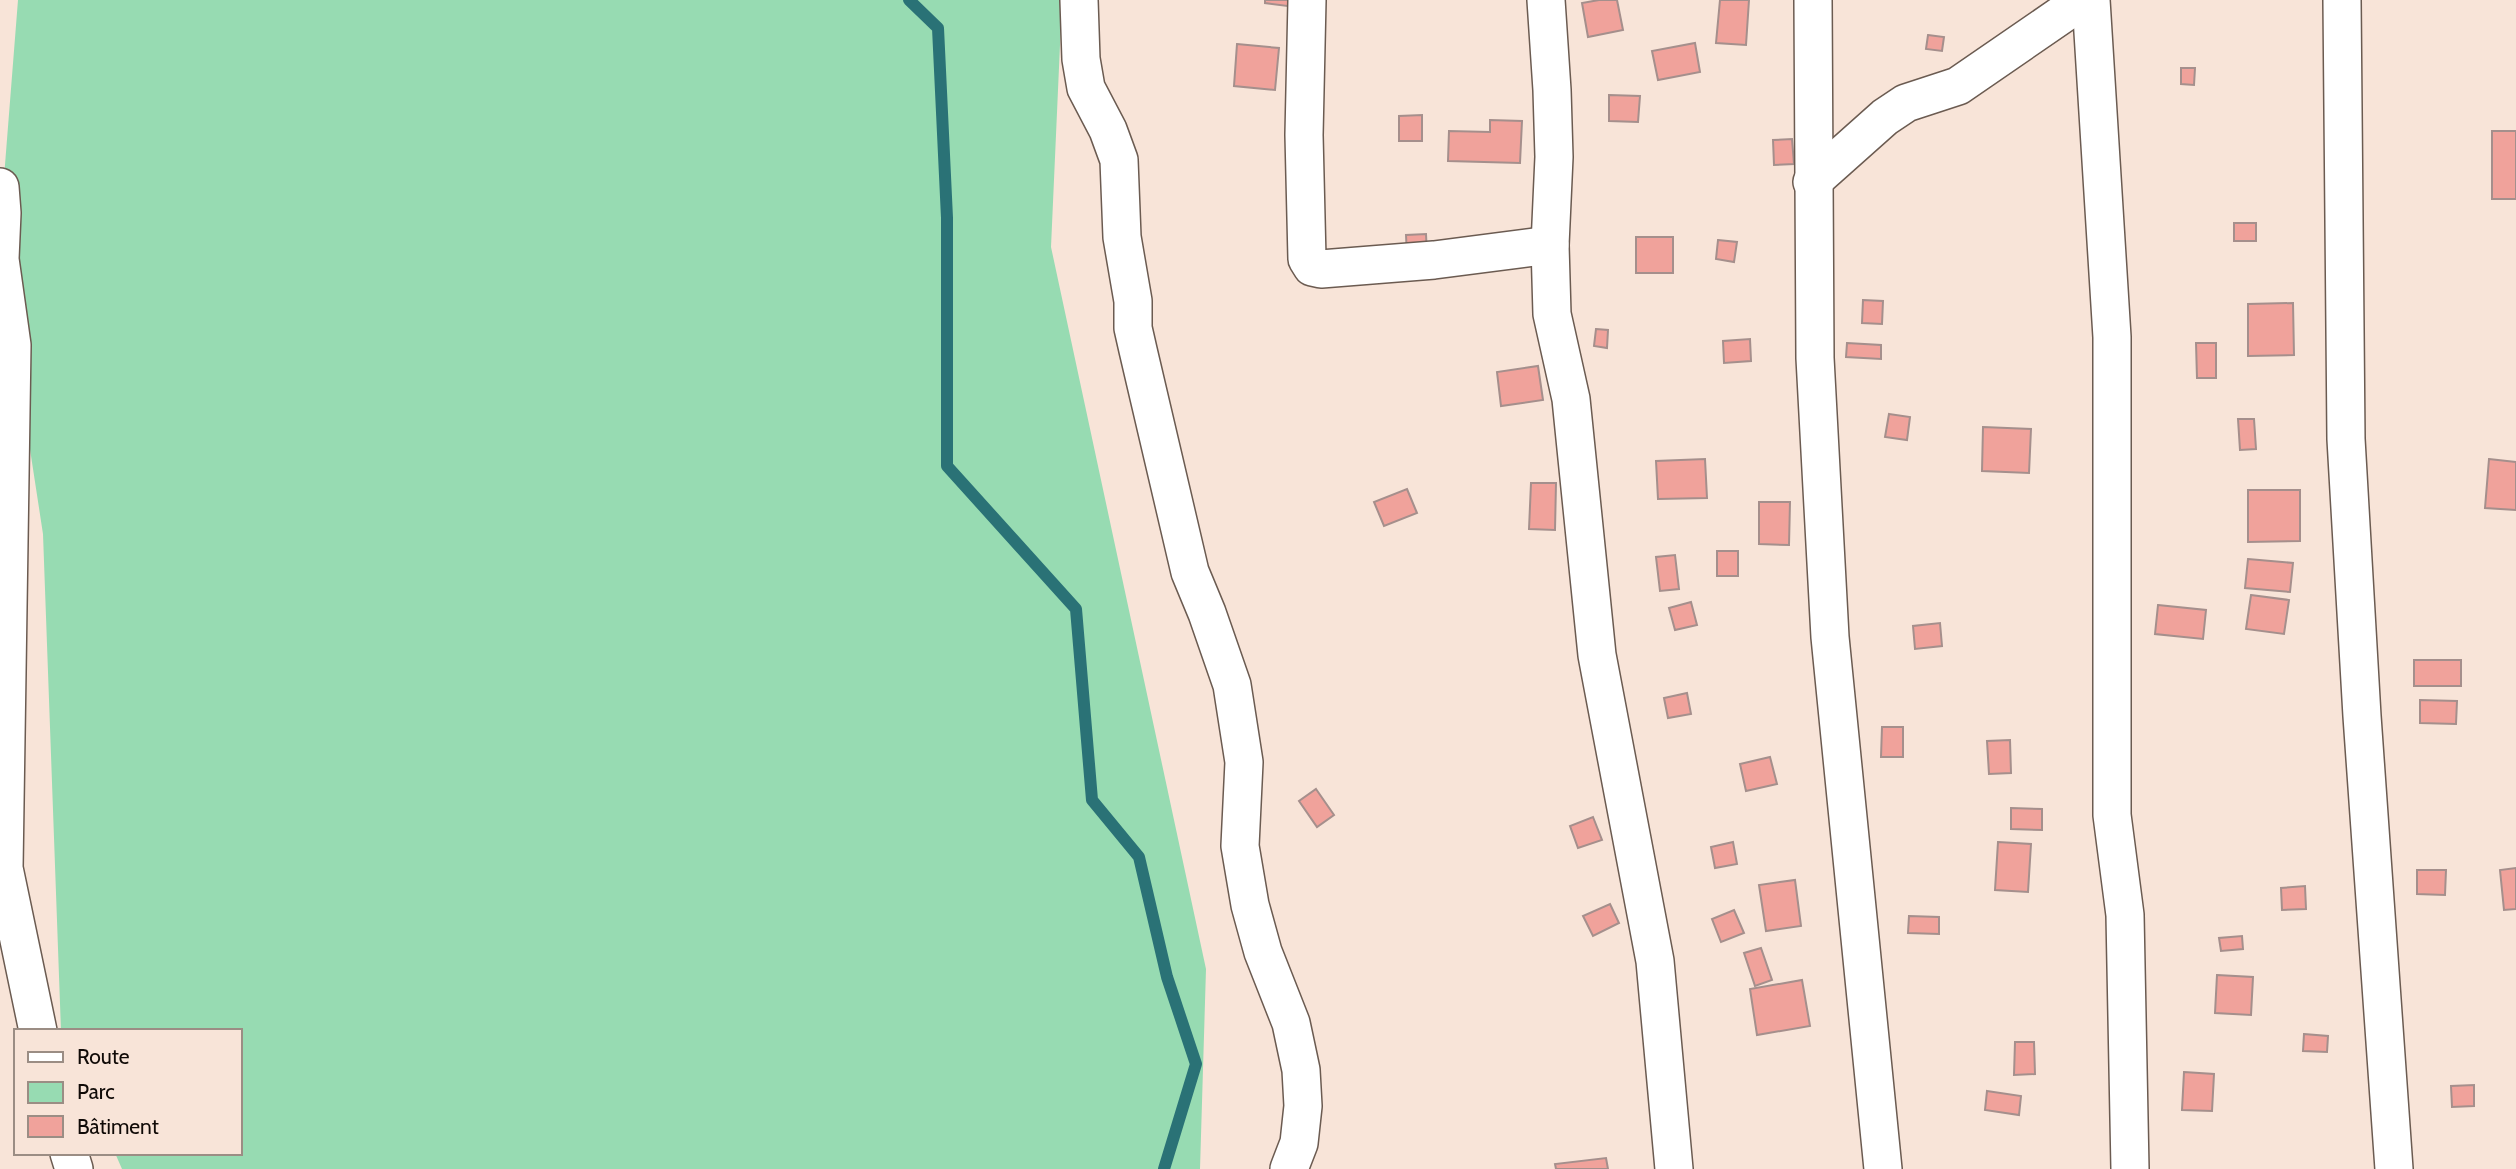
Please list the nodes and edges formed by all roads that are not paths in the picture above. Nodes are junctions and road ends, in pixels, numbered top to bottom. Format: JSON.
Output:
{"nodes":[{"id":1,"x":1079,"y":0,"type":"edge"},
{"id":2,"x":1307,"y":0,"type":"edge"},
{"id":3,"x":1546,"y":0,"type":"edge"},
{"id":4,"x":1813,"y":0,"type":"edge"},
{"id":5,"x":2083,"y":0,"type":"edge"},
{"id":6,"x":2091,"y":0,"type":"edge"},
{"id":7,"x":2342,"y":0,"type":"edge"},
{"id":8,"x":1812,"y":182,"type":"junction"},
{"id":9,"x":0,"y":187,"type":"edge"},
{"id":10,"x":1550,"y":245,"type":"junction"},
{"id":11,"x":6,"y":347,"type":"edge"},
{"id":12,"x":38,"y":1029,"type":"edge"},
{"id":13,"x":1289,"y":1169,"type":"edge"},
{"id":14,"x":1674,"y":1169,"type":"edge"},
{"id":15,"x":1883,"y":1169,"type":"edge"},
{"id":16,"x":2130,"y":1169,"type":"edge"},
{"id":17,"x":2393,"y":1169,"type":"edge"}],
"edges":[{"from":1,"to":13,"type":"street"},
{"from":2,"to":10,"type":"street"},
{"from":3,"to":10,"type":"street"},
{"from":4,"to":8,"type":"street"},
{"from":5,"to":8,"type":"street"},
{"from":6,"to":16,"type":"street"},
{"from":7,"to":17,"type":"street"},
{"from":8,"to":15,"type":"street"},
{"from":9,"to":11,"type":"street"},
{"from":10,"to":14,"type":"street"},
{"from":11,"to":12,"type":"street"}]}
